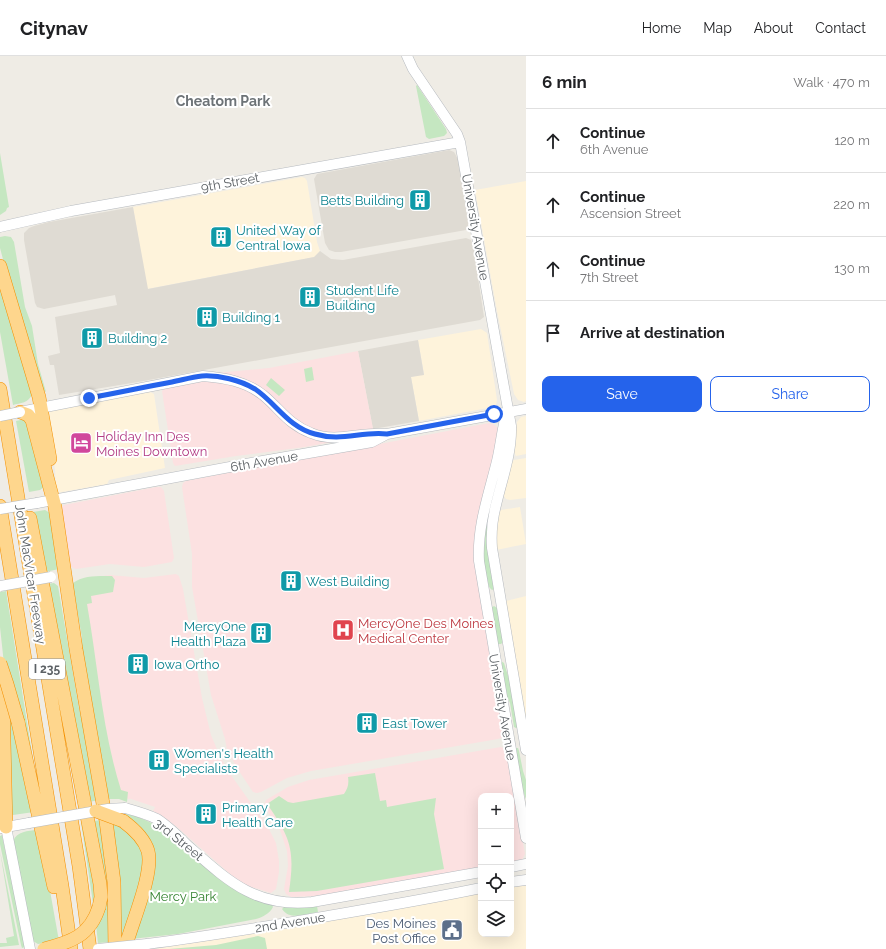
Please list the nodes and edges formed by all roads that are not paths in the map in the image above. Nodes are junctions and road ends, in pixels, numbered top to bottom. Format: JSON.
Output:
{"nodes":[{"id":1,"x":407,"y":56,"type":"edge"},
{"id":2,"x":460,"y":142,"type":"junction"},
{"id":3,"x":2,"y":226,"type":"edge"},
{"id":4,"x":0,"y":266,"type":"edge"},
{"id":5,"x":0,"y":379,"type":"edge"},
{"id":6,"x":0,"y":389,"type":"edge"},
{"id":7,"x":42,"y":408,"type":"junction"},
{"id":8,"x":526,"y":409,"type":"edge"},
{"id":9,"x":20,"y":412,"type":"junction"},
{"id":10,"x":507,"y":412,"type":"junction"},
{"id":11,"x":0,"y":416,"type":"edge"},
{"id":12,"x":387,"y":434,"type":"junction"},
{"id":13,"x":52,"y":494,"type":"junction"},
{"id":14,"x":0,"y":508,"type":"edge"},
{"id":15,"x":66,"y":575,"type":"junction"},
{"id":16,"x":0,"y":586,"type":"edge"},
{"id":17,"x":0,"y":658,"type":"edge"},
{"id":18,"x":0,"y":663,"type":"edge"},
{"id":19,"x":526,"y":750,"type":"edge"},
{"id":20,"x":96,"y":811,"type":"junction"},
{"id":21,"x":3,"y":827,"type":"edge"},
{"id":22,"x":526,"y":838,"type":"edge"},
{"id":23,"x":526,"y":864,"type":"edge"},
{"id":24,"x":514,"y":866,"type":"edge"},
{"id":25,"x":478,"y":873,"type":"edge"},
{"id":26,"x":526,"y":880,"type":"edge"},
{"id":27,"x":514,"y":882,"type":"edge"},
{"id":28,"x":403,"y":886,"type":"junction"},
{"id":29,"x":478,"y":889,"type":"edge"},
{"id":30,"x":329,"y":899,"type":"junction"},
{"id":31,"x":419,"y":900,"type":"junction"},
{"id":32,"x":277,"y":901,"type":"joint"},
{"id":33,"x":323,"y":917,"type":"junction"},
{"id":34,"x":30,"y":949,"type":"edge"},
{"id":35,"x":44,"y":949,"type":"edge"},
{"id":36,"x":66,"y":949,"type":"edge"},
{"id":37,"x":71,"y":949,"type":"edge"},
{"id":38,"x":90,"y":949,"type":"edge"},
{"id":39,"x":98,"y":949,"type":"edge"},
{"id":40,"x":115,"y":949,"type":"edge"},
{"id":41,"x":125,"y":949,"type":"edge"}],
"edges":[{"from":1,"to":2,"type":"main road","name":"University Avenue"},
{"from":2,"to":3,"type":"main road","name":"9th Street"},
{"from":2,"to":10,"type":"main road","name":"University Avenue"},
{"from":4,"to":7,"type":"highway"},
{"from":5,"to":35,"type":"highway","bridge":true},
{"from":6,"to":38,"type":"highway","name":"John MacVicar Freeway","number":"I 235"},
{"from":7,"to":9,"type":"main road"},
{"from":7,"to":12,"type":"main road"},
{"from":7,"to":13,"type":"highway"},
{"from":8,"to":10,"type":"main road","name":"6th Avenue"},
{"from":9,"to":11,"type":"main road","bridge":true},
{"from":9,"to":13,"type":"highway"},
{"from":10,"to":12,"type":"main road","name":"6th Avenue"},
{"from":10,"to":19,"type":"main road","name":"University Avenue"},
{"from":10,"to":22,"type":"main road","name":"University Avenue"},
{"from":12,"to":13,"type":"main road","name":"6th Avenue"},
{"from":13,"to":14,"type":"main road","name":"6th Avenue","bridge":true},
{"from":13,"to":15,"type":"highway"},
{"from":14,"to":37,"type":"highway","name":"John MacVicar Freeway","number":"I 235"},
{"from":15,"to":16,"type":"main road","bridge":true},
{"from":15,"to":40,"type":"highway"},
{"from":17,"to":21,"type":"highway"},
{"from":18,"to":36,"type":"highway","bridge":true},
{"from":20,"to":21,"type":"main road","name":"3rd Street","bridge":true},
{"from":20,"to":32,"type":"main road","name":"3rd Street","bridge":true},
{"from":20,"to":41,"type":"highway","bridge":true},
{"from":21,"to":34,"type":"main road"},
{"from":23,"to":24,"type":"main road"},
{"from":25,"to":28,"type":"main road","name":"2nd Avenue"},
{"from":26,"to":27,"type":"main road"},
{"from":28,"to":30,"type":"main road","name":"2nd Avenue"},
{"from":28,"to":31,"type":"main road"},
{"from":29,"to":31,"type":"main road","name":"2nd Avenue"},
{"from":30,"to":32,"type":"main road","name":"2nd Avenue"},
{"from":30,"to":33,"type":"main road"},
{"from":31,"to":33,"type":"main road","name":"2nd Avenue"},
{"from":33,"to":39,"type":"main road","name":"2nd Avenue","bridge":true}]}
